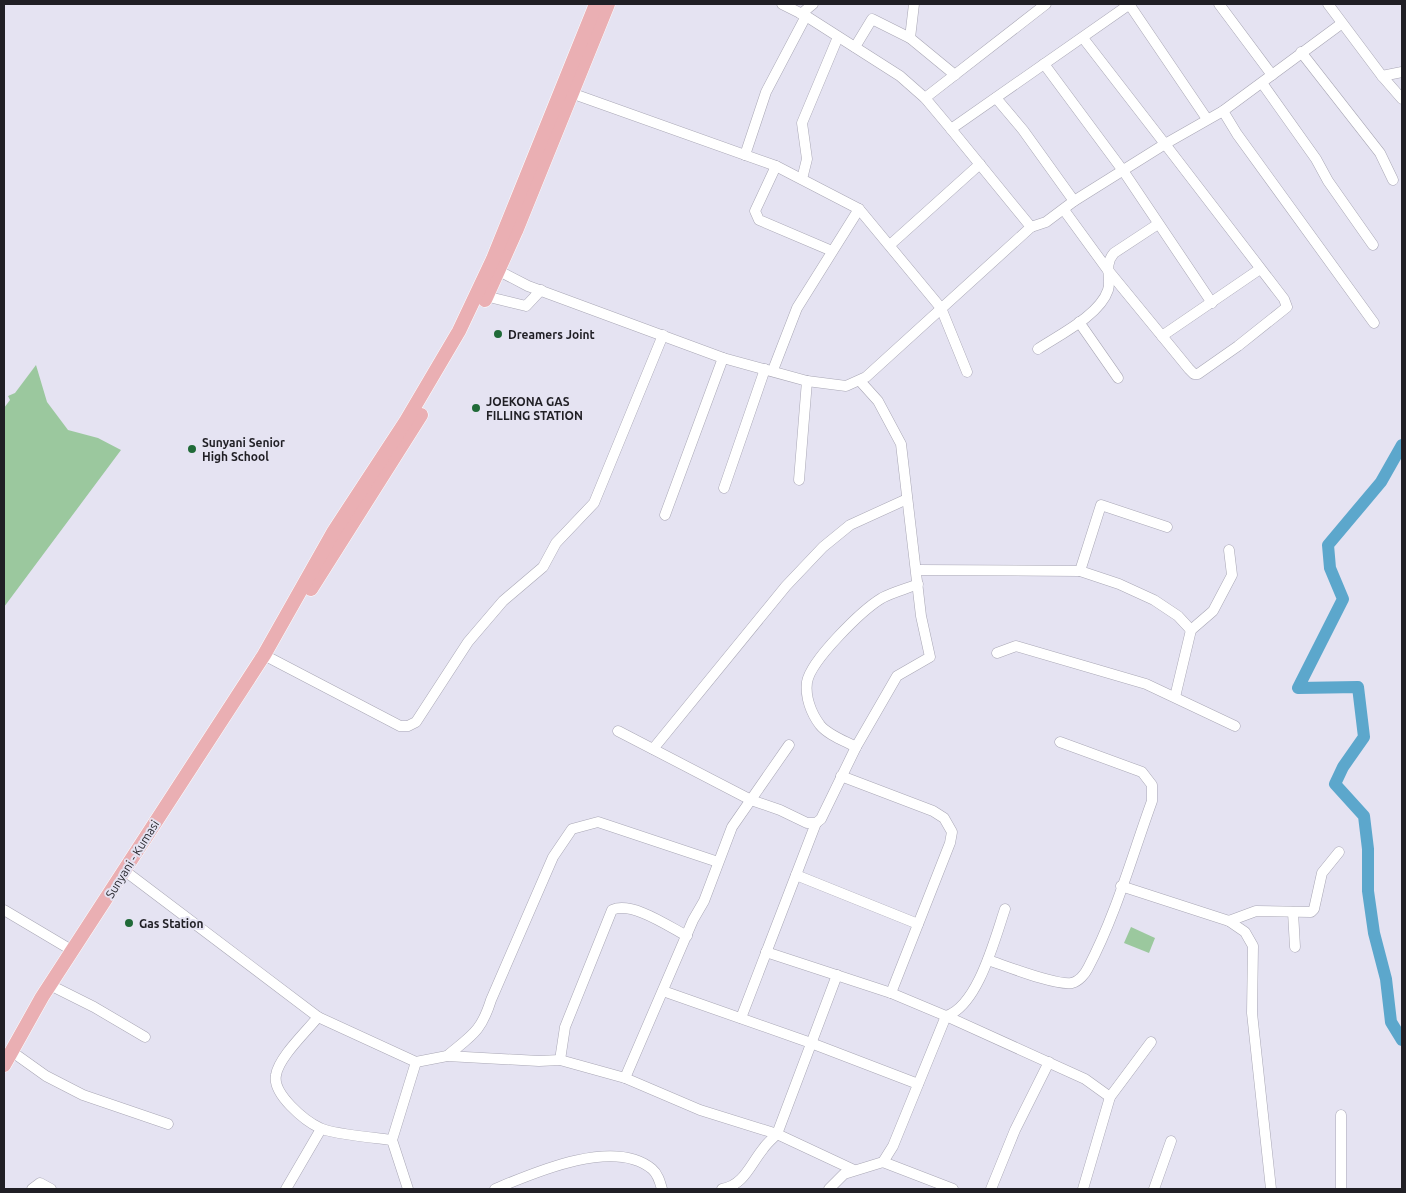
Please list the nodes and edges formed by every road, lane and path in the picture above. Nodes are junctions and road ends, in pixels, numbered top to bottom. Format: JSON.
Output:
{"nodes":[{"id":1,"x":596,"y":4,"type":"edge"},
{"id":2,"x":608,"y":4,"type":"edge"},
{"id":3,"x":782,"y":4,"type":"edge"},
{"id":4,"x":813,"y":4,"type":"edge"},
{"id":5,"x":914,"y":4,"type":"edge"},
{"id":6,"x":1046,"y":4,"type":"edge"},
{"id":7,"x":1219,"y":4,"type":"edge"},
{"id":8,"x":1328,"y":4,"type":"edge"},
{"id":9,"x":1125,"y":6,"type":"edge"},
{"id":10,"x":803,"y":15,"type":"junction"},
{"id":11,"x":1341,"y":24,"type":"junction"},
{"id":12,"x":838,"y":36,"type":"junction"},
{"id":13,"x":910,"y":38,"type":"junction"},
{"id":14,"x":1083,"y":38,"type":"junction"},
{"id":15,"x":855,"y":47,"type":"junction"},
{"id":16,"x":1300,"y":52,"type":"junction"},
{"id":17,"x":1044,"y":64,"type":"junction"},
{"id":18,"x":1402,"y":72,"type":"edge"},
{"id":19,"x":955,"y":75,"type":"junction"},
{"id":20,"x":1272,"y":75,"type":"junction"},
{"id":21,"x":1382,"y":76,"type":"junction"},
{"id":22,"x":1262,"y":83,"type":"junction"},
{"id":23,"x":571,"y":93,"type":"junction"},
{"id":24,"x":924,"y":98,"type":"junction"},
{"id":25,"x":996,"y":98,"type":"junction"},
{"id":26,"x":1402,"y":99,"type":"edge"},
{"id":27,"x":1223,"y":111,"type":"junction"},
{"id":28,"x":1207,"y":119,"type":"junction"},
{"id":29,"x":952,"y":129,"type":"junction"},
{"id":30,"x":1165,"y":144,"type":"junction"},
{"id":31,"x":745,"y":155,"type":"junction"},
{"id":32,"x":980,"y":164,"type":"junction"},
{"id":33,"x":776,"y":166,"type":"junction"},
{"id":34,"x":1124,"y":172,"type":"junction"},
{"id":35,"x":802,"y":179,"type":"junction"},
{"id":36,"x":1393,"y":180,"type":"dead end"},
{"id":37,"x":1074,"y":201,"type":"junction"},
{"id":38,"x":859,"y":209,"type":"junction"},
{"id":39,"x":1064,"y":210,"type":"junction"},
{"id":40,"x":1158,"y":224,"type":"junction"},
{"id":41,"x":1031,"y":227,"type":"junction"},
{"id":42,"x":890,"y":244,"type":"junction"},
{"id":43,"x":1373,"y":245,"type":"dead end"},
{"id":44,"x":832,"y":251,"type":"junction"},
{"id":45,"x":1260,"y":269,"type":"junction"},
{"id":46,"x":1107,"y":270,"type":"junction"},
{"id":47,"x":499,"y":271,"type":"junction"},
{"id":48,"x":541,"y":290,"type":"junction"},
{"id":49,"x":482,"y":296,"type":"junction"},
{"id":50,"x":1212,"y":302,"type":"junction"},
{"id":51,"x":941,"y":308,"type":"junction"},
{"id":52,"x":1079,"y":322,"type":"junction"},
{"id":53,"x":1374,"y":323,"type":"dead end"},
{"id":54,"x":663,"y":335,"type":"junction"},
{"id":55,"x":1162,"y":336,"type":"junction"},
{"id":56,"x":1038,"y":349,"type":"dead end"},
{"id":57,"x":724,"y":358,"type":"junction"},
{"id":58,"x":769,"y":369,"type":"junction"},
{"id":59,"x":967,"y":372,"type":"dead end"},
{"id":60,"x":1118,"y":378,"type":"dead end"},
{"id":61,"x":807,"y":381,"type":"junction"},
{"id":62,"x":860,"y":381,"type":"junction"},
{"id":63,"x":798,"y":480,"type":"dead end"},
{"id":64,"x":724,"y":488,"type":"dead end"},
{"id":65,"x":907,"y":499,"type":"junction"},
{"id":66,"x":665,"y":515,"type":"dead end"},
{"id":67,"x":1166,"y":527,"type":"dead end"},
{"id":68,"x":1229,"y":550,"type":"dead end"},
{"id":69,"x":918,"y":570,"type":"junction"},
{"id":70,"x":1080,"y":571,"type":"junction"},
{"id":71,"x":918,"y":584,"type":"junction"},
{"id":72,"x":1191,"y":630,"type":"junction"},
{"id":73,"x":996,"y":653,"type":"dead end"},
{"id":74,"x":264,"y":655,"type":"junction"},
{"id":75,"x":1174,"y":697,"type":"junction"},
{"id":76,"x":1235,"y":726,"type":"dead end"},
{"id":77,"x":618,"y":731,"type":"dead end"},
{"id":78,"x":1060,"y":742,"type":"dead end"},
{"id":79,"x":789,"y":745,"type":"dead end"},
{"id":80,"x":856,"y":747,"type":"junction"},
{"id":81,"x":653,"y":749,"type":"junction"},
{"id":82,"x":841,"y":776,"type":"junction"},
{"id":83,"x":751,"y":800,"type":"junction"},
{"id":84,"x":816,"y":824,"type":"junction"},
{"id":85,"x":1339,"y":852,"type":"dead end"},
{"id":86,"x":718,"y":862,"type":"junction"},
{"id":87,"x":125,"y":872,"type":"junction"},
{"id":88,"x":796,"y":875,"type":"junction"},
{"id":89,"x":1122,"y":886,"type":"junction"},
{"id":90,"x":1005,"y":909,"type":"dead end"},
{"id":91,"x":4,"y":910,"type":"edge"},
{"id":92,"x":1293,"y":912,"type":"junction"},
{"id":93,"x":1229,"y":921,"type":"junction"},
{"id":94,"x":918,"y":924,"type":"junction"},
{"id":95,"x":687,"y":936,"type":"junction"},
{"id":96,"x":1295,"y":947,"type":"dead end"},
{"id":97,"x":73,"y":950,"type":"junction"},
{"id":98,"x":766,"y":952,"type":"junction"},
{"id":99,"x":988,"y":960,"type":"junction"},
{"id":100,"x":837,"y":975,"type":"junction"},
{"id":101,"x":50,"y":985,"type":"junction"},
{"id":102,"x":663,"y":990,"type":"junction"},
{"id":103,"x":891,"y":993,"type":"junction"},
{"id":104,"x":946,"y":1016,"type":"junction"},
{"id":105,"x":318,"y":1017,"type":"junction"},
{"id":106,"x":741,"y":1018,"type":"junction"},
{"id":107,"x":146,"y":1037,"type":"dead end"},
{"id":108,"x":1151,"y":1042,"type":"dead end"},
{"id":109,"x":811,"y":1043,"type":"junction"},
{"id":110,"x":11,"y":1051,"type":"junction"},
{"id":111,"x":447,"y":1056,"type":"junction"},
{"id":112,"x":560,"y":1060,"type":"junction"},
{"id":113,"x":416,"y":1062,"type":"junction"},
{"id":114,"x":1049,"y":1062,"type":"junction"},
{"id":115,"x":4,"y":1065,"type":"edge"},
{"id":116,"x":625,"y":1078,"type":"junction"},
{"id":117,"x":918,"y":1084,"type":"junction"},
{"id":118,"x":1110,"y":1097,"type":"junction"},
{"id":119,"x":1341,"y":1115,"type":"dead end"},
{"id":120,"x":168,"y":1124,"type":"dead end"},
{"id":121,"x":321,"y":1129,"type":"junction"},
{"id":122,"x":777,"y":1134,"type":"junction"},
{"id":123,"x":392,"y":1140,"type":"junction"},
{"id":124,"x":1171,"y":1141,"type":"dead end"},
{"id":125,"x":883,"y":1162,"type":"junction"},
{"id":126,"x":854,"y":1170,"type":"junction"},
{"id":127,"x":32,"y":1189,"type":"edge"},
{"id":128,"x":51,"y":1189,"type":"edge"},
{"id":129,"x":286,"y":1189,"type":"edge"},
{"id":130,"x":408,"y":1189,"type":"edge"},
{"id":131,"x":495,"y":1189,"type":"edge"},
{"id":132,"x":662,"y":1189,"type":"edge"},
{"id":133,"x":722,"y":1189,"type":"edge"},
{"id":134,"x":829,"y":1189,"type":"edge"},
{"id":135,"x":953,"y":1189,"type":"edge"},
{"id":136,"x":991,"y":1189,"type":"edge"},
{"id":137,"x":1083,"y":1189,"type":"edge"},
{"id":138,"x":1154,"y":1189,"type":"edge"},
{"id":139,"x":1271,"y":1189,"type":"edge"},
{"id":140,"x":1342,"y":1189,"type":"edge"}],
"edges":[{"from":1,"to":49,"type":"main road"},
{"from":2,"to":23,"type":"main road"},
{"from":3,"to":10,"type":"street"},
{"from":4,"to":10,"type":"street"},
{"from":5,"to":13,"type":"street"},
{"from":6,"to":19,"type":"street"},
{"from":7,"to":20,"type":"street"},
{"from":8,"to":11,"type":"street"},
{"from":9,"to":14,"type":"street"},
{"from":9,"to":28,"type":"street"},
{"from":10,"to":12,"type":"street"},
{"from":10,"to":31,"type":"street"},
{"from":11,"to":16,"type":"street"},
{"from":11,"to":21,"type":"street"},
{"from":12,"to":15,"type":"street"},
{"from":12,"to":35,"type":"street"},
{"from":13,"to":15,"type":"street"},
{"from":13,"to":19,"type":"street"},
{"from":14,"to":17,"type":"street"},
{"from":14,"to":30,"type":"street"},
{"from":15,"to":24,"type":"street"},
{"from":16,"to":20,"type":"street"},
{"from":16,"to":36,"type":"street"},
{"from":17,"to":25,"type":"street"},
{"from":17,"to":34,"type":"street"},
{"from":18,"to":21,"type":"street"},
{"from":19,"to":24,"type":"street"},
{"from":20,"to":22,"type":"street"},
{"from":21,"to":26,"type":"street"},
{"from":22,"to":27,"type":"street"},
{"from":22,"to":43,"type":"street"},
{"from":23,"to":31,"type":"street"},
{"from":23,"to":47,"type":"main road"},
{"from":24,"to":29,"type":"street"},
{"from":25,"to":29,"type":"street"},
{"from":25,"to":37,"type":"street"},
{"from":27,"to":28,"type":"street"},
{"from":27,"to":53,"type":"street"},
{"from":28,"to":30,"type":"street"},
{"from":29,"to":32,"type":"street"},
{"from":30,"to":34,"type":"street"},
{"from":30,"to":45,"type":"street"},
{"from":31,"to":33,"type":"street"},
{"from":32,"to":41,"type":"street"},
{"from":32,"to":42,"type":"street"},
{"from":33,"to":35,"type":"street"},
{"from":33,"to":44,"type":"street"},
{"from":34,"to":37,"type":"street"},
{"from":34,"to":40,"type":"street"},
{"from":35,"to":38,"type":"street"},
{"from":37,"to":39,"type":"street"},
{"from":38,"to":42,"type":"street"},
{"from":38,"to":44,"type":"street"},
{"from":39,"to":41,"type":"street"},
{"from":39,"to":46,"type":"street"},
{"from":40,"to":46,"type":"street"},
{"from":40,"to":50,"type":"street"},
{"from":41,"to":51,"type":"street"},
{"from":42,"to":51,"type":"street"},
{"from":44,"to":58,"type":"street"},
{"from":45,"to":50,"type":"street"},
{"from":45,"to":55,"type":"street"},
{"from":46,"to":52,"type":"street"},
{"from":46,"to":55,"type":"street"},
{"from":47,"to":48,"type":"street"},
{"from":47,"to":49,"type":"main road"},
{"from":48,"to":49,"type":"street"},
{"from":48,"to":54,"type":"street"},
{"from":49,"to":74,"type":"main road","name":"Sunyani - Kumasi"},
{"from":50,"to":55,"type":"street"},
{"from":51,"to":59,"type":"street"},
{"from":51,"to":62,"type":"street"},
{"from":52,"to":56,"type":"street"},
{"from":52,"to":60,"type":"street"},
{"from":54,"to":57,"type":"street"},
{"from":54,"to":74,"type":"street"},
{"from":57,"to":58,"type":"street"},
{"from":57,"to":66,"type":"street"},
{"from":58,"to":61,"type":"street"},
{"from":58,"to":64,"type":"street"},
{"from":61,"to":62,"type":"street"},
{"from":61,"to":63,"type":"street"},
{"from":62,"to":65,"type":"street"},
{"from":65,"to":69,"type":"street"},
{"from":65,"to":81,"type":"street"},
{"from":67,"to":70,"type":"street"},
{"from":68,"to":72,"type":"street"},
{"from":69,"to":70,"type":"street"},
{"from":69,"to":71,"type":"street"},
{"from":70,"to":72,"type":"street"},
{"from":71,"to":80,"type":"street"},
{"from":71,"to":80,"type":"street"},
{"from":72,"to":75,"type":"street"},
{"from":73,"to":75,"type":"street"},
{"from":74,"to":87,"type":"main road","name":"Sunyani - Kumasi"},
{"from":75,"to":76,"type":"street"},
{"from":77,"to":81,"type":"street"},
{"from":78,"to":89,"type":"street"},
{"from":79,"to":83,"type":"street"},
{"from":80,"to":82,"type":"street"},
{"from":81,"to":83,"type":"street"},
{"from":82,"to":84,"type":"street"},
{"from":82,"to":94,"type":"street"},
{"from":83,"to":84,"type":"street"},
{"from":83,"to":86,"type":"street"},
{"from":84,"to":88,"type":"street"},
{"from":85,"to":92,"type":"street"},
{"from":86,"to":95,"type":"street"},
{"from":86,"to":111,"type":"street"},
{"from":87,"to":97,"type":"main road","name":"Sunyani - Kumasi"},
{"from":87,"to":105,"type":"street"},
{"from":88,"to":94,"type":"street"},
{"from":88,"to":98,"type":"street"},
{"from":89,"to":93,"type":"street"},
{"from":89,"to":99,"type":"street"},
{"from":90,"to":99,"type":"street"},
{"from":91,"to":97,"type":"street"},
{"from":92,"to":93,"type":"street"},
{"from":92,"to":96,"type":"street"},
{"from":93,"to":139,"type":"street"},
{"from":94,"to":103,"type":"street"},
{"from":95,"to":102,"type":"street"},
{"from":95,"to":112,"type":"street"},
{"from":97,"to":101,"type":"main road","name":"Sunyani - Kumasi"},
{"from":98,"to":100,"type":"street"},
{"from":98,"to":106,"type":"street"},
{"from":99,"to":104,"type":"street"},
{"from":100,"to":103,"type":"street"},
{"from":100,"to":109,"type":"street"},
{"from":101,"to":107,"type":"street"},
{"from":101,"to":110,"type":"main road","name":"Sunyani - Kumasi"},
{"from":102,"to":106,"type":"street"},
{"from":102,"to":116,"type":"street"},
{"from":103,"to":104,"type":"street"},
{"from":104,"to":114,"type":"street"},
{"from":104,"to":117,"type":"street"},
{"from":105,"to":113,"type":"street"},
{"from":105,"to":121,"type":"street"},
{"from":106,"to":109,"type":"street"},
{"from":108,"to":118,"type":"street"},
{"from":109,"to":117,"type":"street"},
{"from":109,"to":122,"type":"street"},
{"from":110,"to":115,"type":"main road","name":"Sunyani - Kumasi"},
{"from":110,"to":120,"type":"street"},
{"from":111,"to":112,"type":"street"},
{"from":111,"to":113,"type":"street"},
{"from":112,"to":116,"type":"street"},
{"from":113,"to":123,"type":"street"},
{"from":114,"to":118,"type":"street"},
{"from":114,"to":136,"type":"street"},
{"from":116,"to":122,"type":"street"},
{"from":117,"to":125,"type":"street"},
{"from":118,"to":137,"type":"street"},
{"from":119,"to":140,"type":"street"},
{"from":121,"to":123,"type":"street"},
{"from":121,"to":129,"type":"street"},
{"from":122,"to":126,"type":"street"},
{"from":122,"to":133,"type":"street"},
{"from":123,"to":130,"type":"street"},
{"from":124,"to":138,"type":"street"},
{"from":125,"to":126,"type":"street"},
{"from":125,"to":135,"type":"street"},
{"from":126,"to":134,"type":"street"},
{"from":127,"to":128,"type":"street"},
{"from":131,"to":132,"type":"street"}]}
